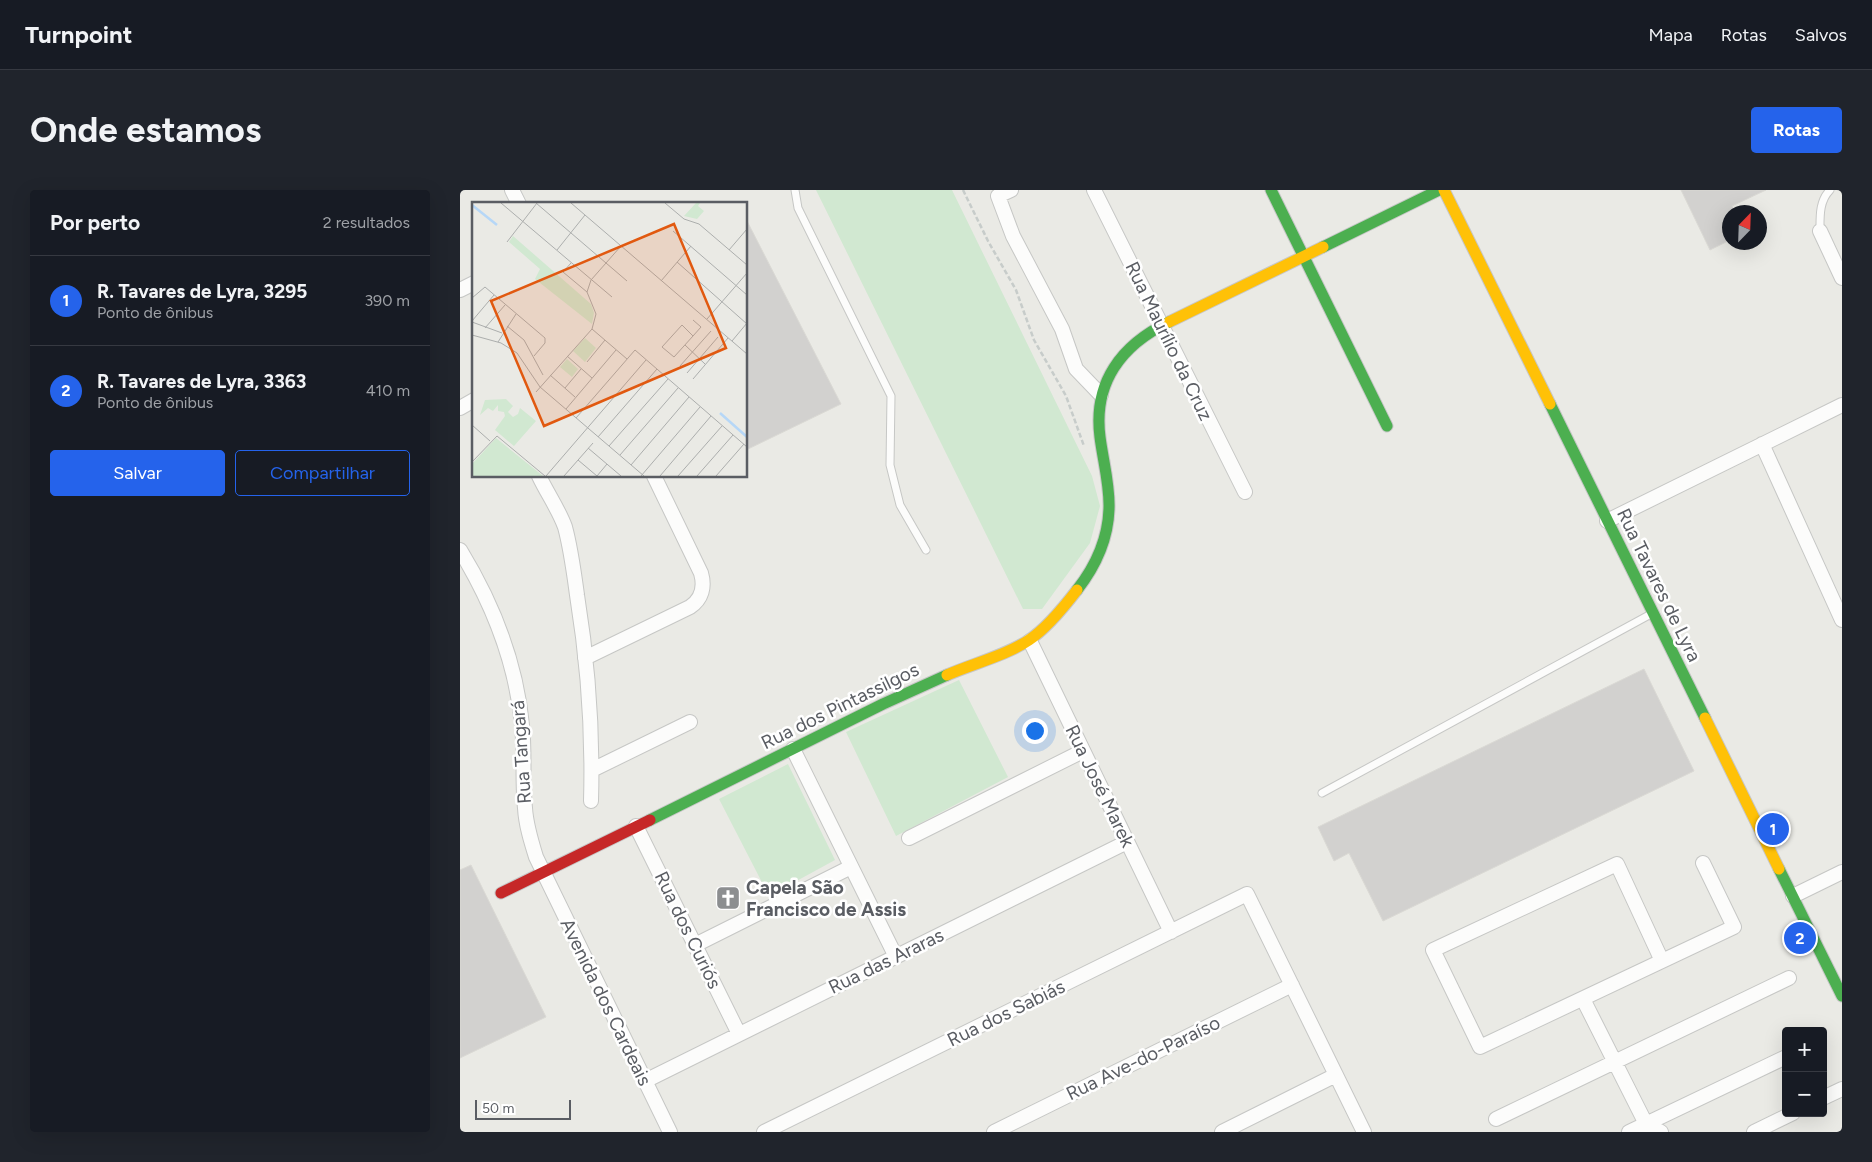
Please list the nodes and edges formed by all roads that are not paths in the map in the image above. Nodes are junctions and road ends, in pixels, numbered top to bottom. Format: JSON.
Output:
{"nodes":[{"id":1,"x":512,"y":190,"type":"edge"},
{"id":2,"x":795,"y":190,"type":"edge"},
{"id":3,"x":1011,"y":190,"type":"edge"},
{"id":4,"x":1094,"y":190,"type":"edge"},
{"id":5,"x":1271,"y":190,"type":"edge"},
{"id":6,"x":1439,"y":190,"type":"edge"},
{"id":7,"x":1444,"y":190,"type":"edge"},
{"id":8,"x":1830,"y":190,"type":"edge"},
{"id":9,"x":518,"y":202,"type":"edge"},
{"id":10,"x":1820,"y":231,"type":"joint"},
{"id":11,"x":1303,"y":256,"type":"junction"},
{"id":12,"x":1842,"y":278,"type":"edge"},
{"id":13,"x":472,"y":285,"type":"edge"},
{"id":14,"x":460,"y":290,"type":"edge"},
{"id":15,"x":1161,"y":326,"type":"junction"},
{"id":16,"x":1101,"y":395,"type":"junction"},
{"id":17,"x":472,"y":401,"type":"edge"},
{"id":18,"x":1842,"y":405,"type":"edge"},
{"id":19,"x":460,"y":408,"type":"edge"},
{"id":20,"x":1387,"y":426,"type":"dead end"},
{"id":21,"x":1762,"y":444,"type":"junction"},
{"id":22,"x":540,"y":478,"type":"edge"},
{"id":23,"x":655,"y":478,"type":"edge"},
{"id":24,"x":1245,"y":492,"type":"dead end"},
{"id":25,"x":1607,"y":521,"type":"junction"},
{"id":26,"x":460,"y":550,"type":"edge"},
{"id":27,"x":926,"y":550,"type":"dead end"},
{"id":28,"x":1653,"y":612,"type":"junction"},
{"id":29,"x":1842,"y":620,"type":"edge"},
{"id":30,"x":1030,"y":641,"type":"junction"},
{"id":31,"x":585,"y":658,"type":"junction"},
{"id":32,"x":690,"y":722,"type":"dead end"},
{"id":33,"x":793,"y":749,"type":"junction"},
{"id":34,"x":1084,"y":751,"type":"junction"},
{"id":35,"x":592,"y":770,"type":"junction"},
{"id":36,"x":1322,"y":793,"type":"dead end"},
{"id":37,"x":591,"y":800,"type":"dead end"},
{"id":38,"x":636,"y":826,"type":"junction"},
{"id":39,"x":909,"y":838,"type":"dead end"},
{"id":40,"x":1128,"y":842,"type":"junction"},
{"id":41,"x":1703,"y":863,"type":"dead end"},
{"id":42,"x":851,"y":867,"type":"junction"},
{"id":43,"x":542,"y":872,"type":"junction"},
{"id":44,"x":1842,"y":872,"type":"edge"},
{"id":45,"x":501,"y":893,"type":"dead end"},
{"id":46,"x":1793,"y":896,"type":"junction"},
{"id":47,"x":1171,"y":932,"type":"junction"},
{"id":48,"x":695,"y":944,"type":"junction"},
{"id":49,"x":896,"y":957,"type":"junction"},
{"id":50,"x":1662,"y":961,"type":"junction"},
{"id":51,"x":1789,"y":978,"type":"dead end"},
{"id":52,"x":1292,"y":985,"type":"junction"},
{"id":53,"x":1842,"y":996,"type":"edge"},
{"id":54,"x":1583,"y":999,"type":"junction"},
{"id":55,"x":739,"y":1034,"type":"junction"},
{"id":56,"x":1782,"y":1058,"type":"edge"},
{"id":57,"x":1614,"y":1062,"type":"junction"},
{"id":58,"x":1336,"y":1075,"type":"junction"},
{"id":59,"x":645,"y":1081,"type":"junction"},
{"id":60,"x":1842,"y":1089,"type":"edge"},
{"id":61,"x":1827,"y":1096,"type":"edge"},
{"id":62,"x":1785,"y":1117,"type":"edge"},
{"id":63,"x":1496,"y":1119,"type":"dead end"},
{"id":64,"x":1645,"y":1128,"type":"edge"},
{"id":65,"x":670,"y":1132,"type":"edge"},
{"id":66,"x":764,"y":1132,"type":"edge"},
{"id":67,"x":994,"y":1132,"type":"edge"},
{"id":68,"x":1222,"y":1132,"type":"edge"},
{"id":69,"x":1364,"y":1132,"type":"edge"},
{"id":70,"x":1629,"y":1132,"type":"edge"},
{"id":71,"x":1661,"y":1132,"type":"edge"},
{"id":72,"x":1754,"y":1132,"type":"edge"}],
"edges":[{"from":1,"to":9,"type":"street"},
{"from":2,"to":27,"type":"lane"},
{"from":3,"to":16,"type":"street"},
{"from":4,"to":15,"type":"street","name":"Rua Maurílio da Cruz"},
{"from":5,"to":11,"type":"street"},
{"from":6,"to":11,"type":"street","name":"Rua dos Pintassilgos"},
{"from":7,"to":25,"type":"street","name":"Rua Tavares de Lyra"},
{"from":8,"to":10,"type":"lane"},
{"from":10,"to":12,"type":"street"},
{"from":11,"to":15,"type":"street","name":"Rua dos Pintassilgos"},
{"from":11,"to":20,"type":"street"},
{"from":13,"to":14,"type":"street"},
{"from":15,"to":16,"type":"street","name":"Rua dos Pintassilgos"},
{"from":15,"to":24,"type":"street","name":"Rua Maurílio da Cruz"},
{"from":16,"to":30,"type":"street","name":"Rua dos Pintassilgos"},
{"from":17,"to":19,"type":"street"},
{"from":18,"to":21,"type":"street"},
{"from":21,"to":25,"type":"street"},
{"from":21,"to":29,"type":"street"},
{"from":22,"to":31,"type":"street"},
{"from":23,"to":31,"type":"street"},
{"from":25,"to":28,"type":"street","name":"Rua Tavares de Lyra"},
{"from":26,"to":43,"type":"street","name":"Rua Tangará"},
{"from":28,"to":36,"type":"lane"},
{"from":28,"to":46,"type":"street","name":"Rua Tavares de Lyra"},
{"from":30,"to":33,"type":"street","name":"Rua dos Pintassilgos"},
{"from":30,"to":34,"type":"street","name":"Rua José Marek"},
{"from":31,"to":35,"type":"street"},
{"from":32,"to":35,"type":"street"},
{"from":33,"to":38,"type":"street","name":"Rua dos Pintassilgos"},
{"from":33,"to":42,"type":"street"},
{"from":34,"to":39,"type":"street"},
{"from":34,"to":40,"type":"street","name":"Rua José Marek"},
{"from":35,"to":37,"type":"street"},
{"from":38,"to":43,"type":"street","name":"Rua dos Pintassilgos"},
{"from":38,"to":48,"type":"street","name":"Rua dos Curiós"},
{"from":40,"to":47,"type":"street","name":"Rua José Marek"},
{"from":40,"to":49,"type":"street","name":"Rua das Araras"},
{"from":41,"to":50,"type":"street"},
{"from":42,"to":48,"type":"street"},
{"from":42,"to":49,"type":"street"},
{"from":43,"to":45,"type":"street","name":"Rua dos Pintassilgos"},
{"from":43,"to":59,"type":"street","name":"Avenida dos Cardeais"},
{"from":44,"to":46,"type":"street"},
{"from":46,"to":53,"type":"street","name":"Rua Tavares de Lyra"},
{"from":47,"to":52,"type":"street","name":"Rua dos Sabiás"},
{"from":47,"to":66,"type":"street","name":"Rua dos Sabiás"},
{"from":48,"to":55,"type":"street","name":"Rua dos Curiós"},
{"from":49,"to":55,"type":"street","name":"Rua das Araras"},
{"from":50,"to":54,"type":"street"},
{"from":50,"to":54,"type":"street"},
{"from":51,"to":57,"type":"street"},
{"from":52,"to":58,"type":"street"},
{"from":52,"to":67,"type":"street","name":"Rua Ave-do-Paraíso"},
{"from":54,"to":57,"type":"street"},
{"from":55,"to":59,"type":"street","name":"Rua das Araras"},
{"from":56,"to":64,"type":"street"},
{"from":57,"to":63,"type":"street"},
{"from":57,"to":64,"type":"street"},
{"from":58,"to":68,"type":"street"},
{"from":58,"to":69,"type":"street"},
{"from":59,"to":65,"type":"street","name":"Avenida dos Cardeais"},
{"from":60,"to":61,"type":"street"},
{"from":62,"to":72,"type":"street"},
{"from":64,"to":70,"type":"street"},
{"from":64,"to":71,"type":"street"}]}
